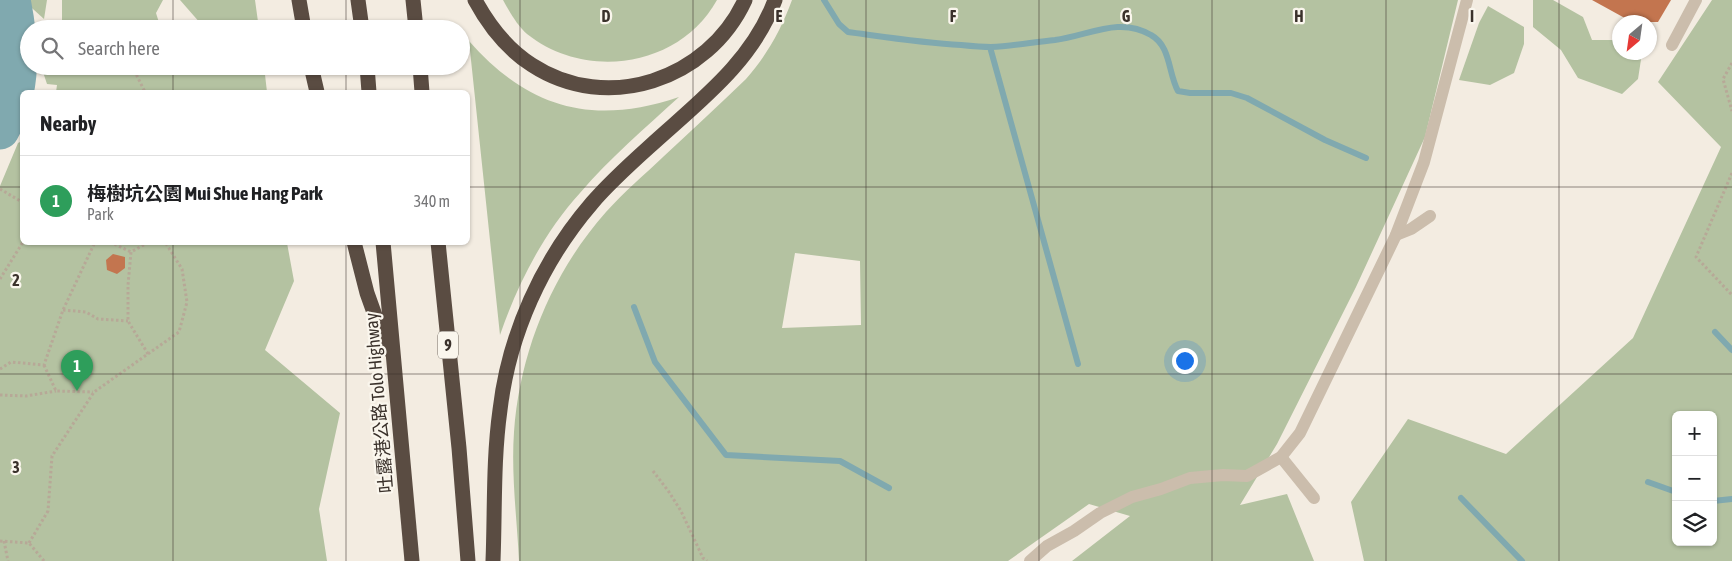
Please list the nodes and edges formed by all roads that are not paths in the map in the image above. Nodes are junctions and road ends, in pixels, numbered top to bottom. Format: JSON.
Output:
{"nodes":[{"id":1,"x":299,"y":0,"type":"edge"},
{"id":2,"x":358,"y":0,"type":"edge"},
{"id":3,"x":413,"y":0,"type":"edge"},
{"id":4,"x":475,"y":0,"type":"edge"},
{"id":5,"x":745,"y":0,"type":"edge"},
{"id":6,"x":775,"y":0,"type":"edge"},
{"id":7,"x":1467,"y":0,"type":"edge"},
{"id":8,"x":1696,"y":0,"type":"edge"},
{"id":9,"x":302,"y":20,"type":"edge"},
{"id":10,"x":361,"y":20,"type":"edge"},
{"id":11,"x":415,"y":20,"type":"edge"},
{"id":12,"x":1672,"y":45,"type":"dead end"},
{"id":13,"x":313,"y":75,"type":"edge"},
{"id":14,"x":368,"y":75,"type":"edge"},
{"id":15,"x":421,"y":75,"type":"edge"},
{"id":16,"x":317,"y":90,"type":"edge"},
{"id":17,"x":370,"y":90,"type":"edge"},
{"id":18,"x":422,"y":90,"type":"edge"},
{"id":19,"x":1430,"y":216,"type":"dead end"},
{"id":20,"x":1396,"y":235,"type":"junction"},
{"id":21,"x":355,"y":245,"type":"edge"},
{"id":22,"x":383,"y":245,"type":"edge"},
{"id":23,"x":438,"y":245,"type":"edge"},
{"id":24,"x":395,"y":372,"type":"junction"},
{"id":25,"x":1282,"y":457,"type":"junction"},
{"id":26,"x":1314,"y":498,"type":"dead end"},
{"id":27,"x":412,"y":561,"type":"edge"},
{"id":28,"x":468,"y":561,"type":"edge"},
{"id":29,"x":494,"y":561,"type":"edge"},
{"id":30,"x":1030,"y":561,"type":"edge"}],
"edges":[{"from":1,"to":9,"type":"highway"},
{"from":2,"to":10,"type":"highway"},
{"from":3,"to":11,"type":"highway"},
{"from":4,"to":5,"type":"highway"},
{"from":6,"to":29,"type":"highway"},
{"from":7,"to":20,"type":"lane"},
{"from":8,"to":12,"type":"lane"},
{"from":13,"to":16,"type":"highway"},
{"from":14,"to":17,"type":"highway"},
{"from":15,"to":18,"type":"highway"},
{"from":19,"to":20,"type":"lane"},
{"from":20,"to":25,"type":"lane"},
{"from":21,"to":24,"type":"highway"},
{"from":22,"to":24,"type":"highway","name":"吐露港公路 Tolo Highway"},
{"from":23,"to":28,"type":"highway","number":"9"},
{"from":24,"to":27,"type":"highway","name":"吐露港公路 Tolo Highway"},
{"from":25,"to":26,"type":"lane"},
{"from":25,"to":30,"type":"lane"}]}
